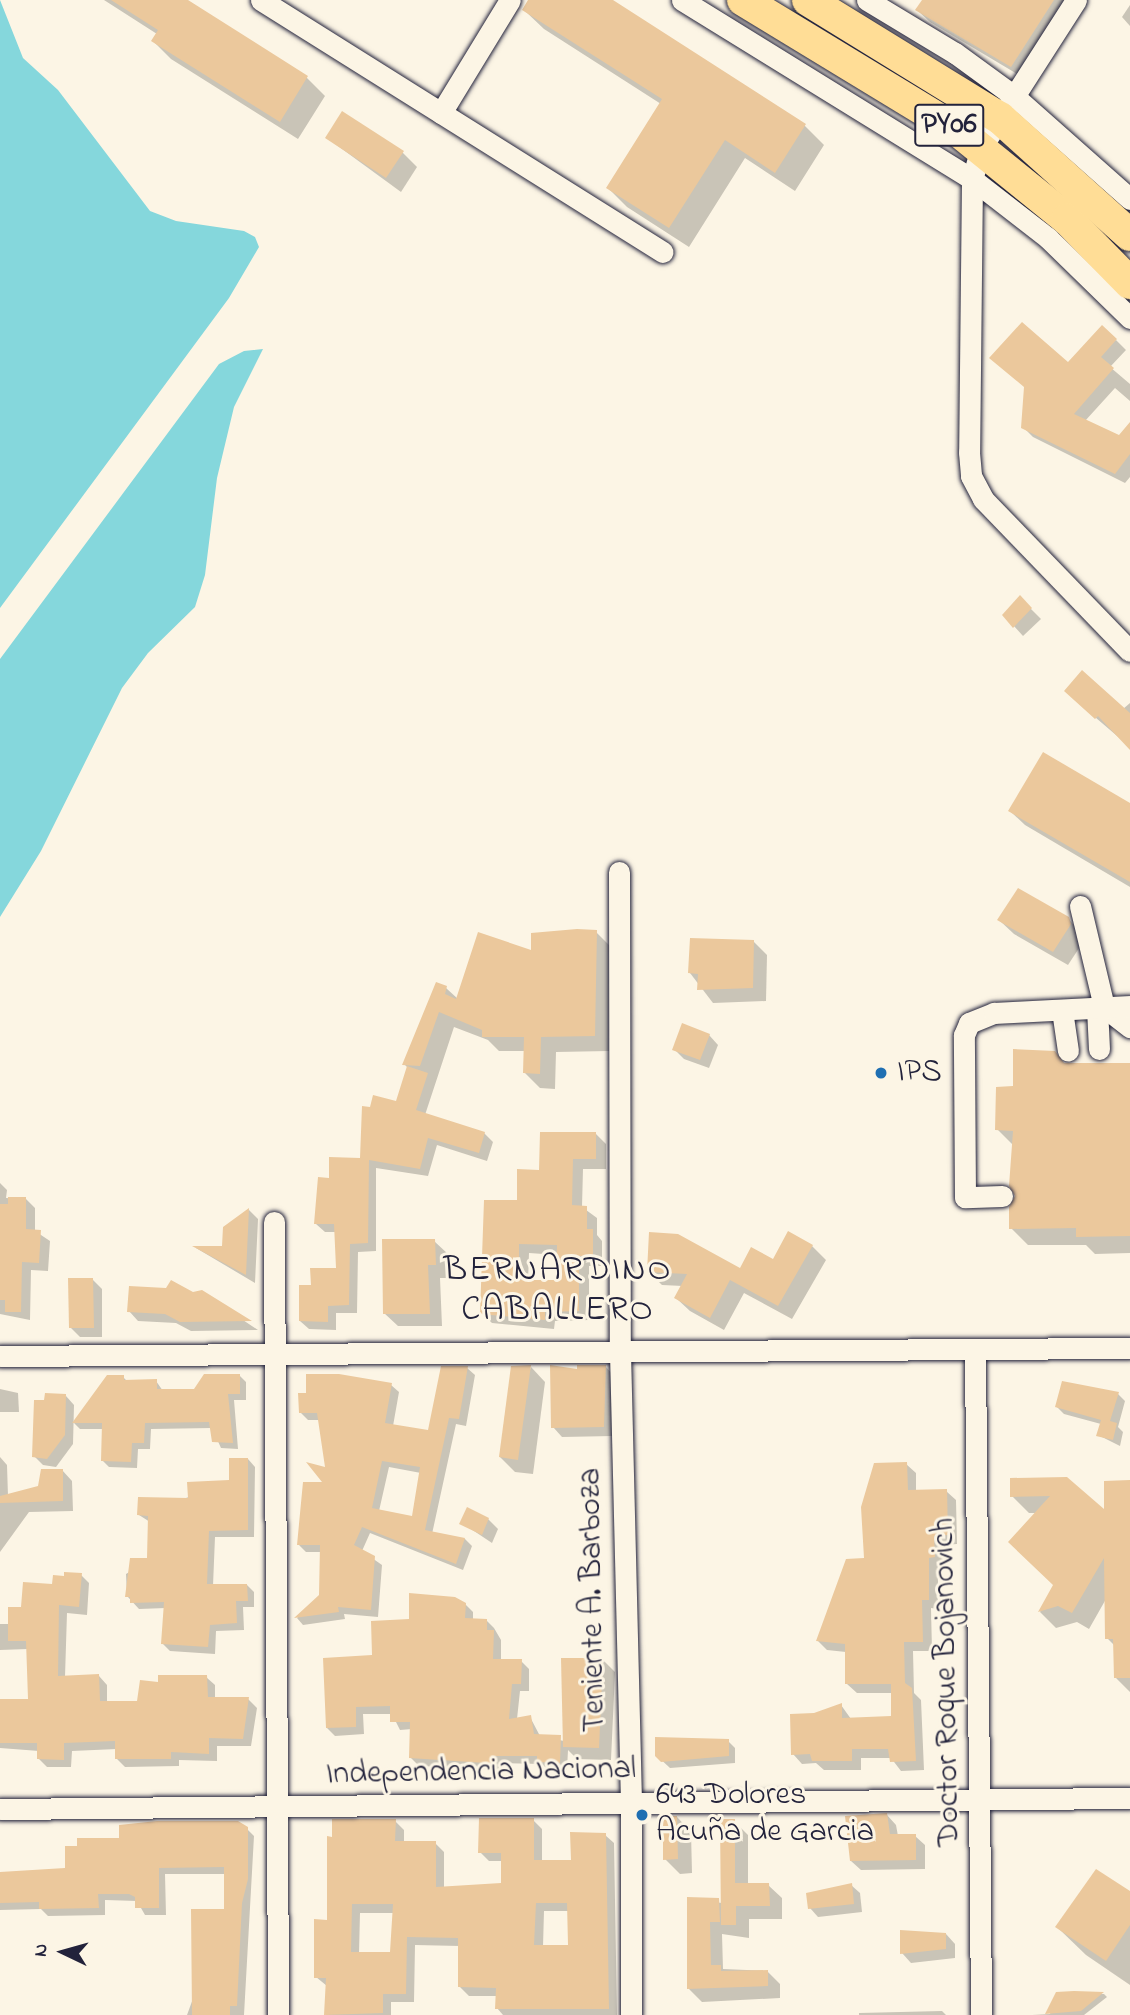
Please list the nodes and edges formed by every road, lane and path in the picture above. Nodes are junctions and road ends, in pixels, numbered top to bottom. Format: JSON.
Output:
{"nodes":[{"id":1,"x":261,"y":0,"type":"edge"},
{"id":2,"x":510,"y":0,"type":"edge"},
{"id":3,"x":682,"y":0,"type":"edge"},
{"id":4,"x":743,"y":0,"type":"edge"},
{"id":5,"x":808,"y":0,"type":"edge"},
{"id":6,"x":867,"y":0,"type":"edge"},
{"id":7,"x":1076,"y":0,"type":"edge"},
{"id":8,"x":1007,"y":107,"type":"junction"},
{"id":9,"x":441,"y":113,"type":"junction"},
{"id":10,"x":981,"y":148,"type":"junction"},
{"id":11,"x":972,"y":179,"type":"junction"},
{"id":12,"x":1130,"y":199,"type":"edge"},
{"id":13,"x":1130,"y":235,"type":"edge"},
{"id":14,"x":663,"y":252,"type":"dead end"},
{"id":15,"x":1130,"y":283,"type":"edge"},
{"id":16,"x":1130,"y":318,"type":"edge"},
{"id":17,"x":1130,"y":651,"type":"edge"},
{"id":18,"x":619,"y":872,"type":"dead end"},
{"id":19,"x":1080,"y":906,"type":"dead end"},
{"id":20,"x":1130,"y":1006,"type":"edge"},
{"id":21,"x":1101,"y":1007,"type":"junction"},
{"id":22,"x":1062,"y":1010,"type":"junction"},
{"id":23,"x":1130,"y":1027,"type":"edge"},
{"id":24,"x":1099,"y":1049,"type":"dead end"},
{"id":25,"x":1068,"y":1051,"type":"dead end"},
{"id":26,"x":1002,"y":1196,"type":"dead end"},
{"id":27,"x":274,"y":1222,"type":"dead end"},
{"id":28,"x":1130,"y":1348,"type":"edge"},
{"id":29,"x":975,"y":1349,"type":"junction"},
{"id":30,"x":620,"y":1352,"type":"junction"},
{"id":31,"x":275,"y":1354,"type":"junction"},
{"id":32,"x":0,"y":1356,"type":"edge"},
{"id":33,"x":1130,"y":1798,"type":"edge"},
{"id":34,"x":981,"y":1800,"type":"junction"},
{"id":35,"x":631,"y":1803,"type":"junction"},
{"id":36,"x":277,"y":1807,"type":"junction"},
{"id":37,"x":0,"y":1809,"type":"edge"},
{"id":38,"x":278,"y":2015,"type":"edge"},
{"id":39,"x":631,"y":2015,"type":"edge"},
{"id":40,"x":981,"y":2015,"type":"edge"}],
"edges":[{"from":1,"to":9,"type":"street"},
{"from":2,"to":9,"type":"street"},
{"from":3,"to":11,"type":"street"},
{"from":4,"to":10,"type":"highway","number":"PY06"},
{"from":5,"to":8,"type":"highway","number":"PY06"},
{"from":6,"to":8,"type":"street"},
{"from":7,"to":8,"type":"street"},
{"from":8,"to":10,"type":"street"},
{"from":8,"to":12,"type":"street"},
{"from":8,"to":13,"type":"highway","number":"PY06"},
{"from":9,"to":14,"type":"street"},
{"from":10,"to":11,"type":"street"},
{"from":10,"to":15,"type":"highway","number":"PY06"},
{"from":11,"to":16,"type":"street"},
{"from":11,"to":17,"type":"street"},
{"from":18,"to":30,"type":"street","name":"Teniente A. Barboza"},
{"from":19,"to":21,"type":"street"},
{"from":20,"to":21,"type":"street"},
{"from":21,"to":22,"type":"street"},
{"from":21,"to":23,"type":"street"},
{"from":21,"to":24,"type":"street"},
{"from":22,"to":25,"type":"street"},
{"from":22,"to":26,"type":"street"},
{"from":27,"to":31,"type":"street"},
{"from":28,"to":29,"type":"street"},
{"from":29,"to":30,"type":"street"},
{"from":29,"to":34,"type":"street","name":"Doctor Roque Bojanovich"},
{"from":30,"to":31,"type":"street"},
{"from":30,"to":35,"type":"street","name":"Teniente A. Barboza"},
{"from":31,"to":32,"type":"street"},
{"from":31,"to":36,"type":"street"},
{"from":33,"to":34,"type":"street","name":"Independencia Nacional"},
{"from":34,"to":35,"type":"street","name":"Independencia Nacional"},
{"from":34,"to":40,"type":"street","name":"Doctor Roque Bojanovich"},
{"from":35,"to":36,"type":"street","name":"Independencia Nacional"},
{"from":35,"to":39,"type":"street","name":"Teniente A. Barboza"},
{"from":36,"to":37,"type":"street","name":"Independencia Nacional"},
{"from":36,"to":38,"type":"street"}]}
